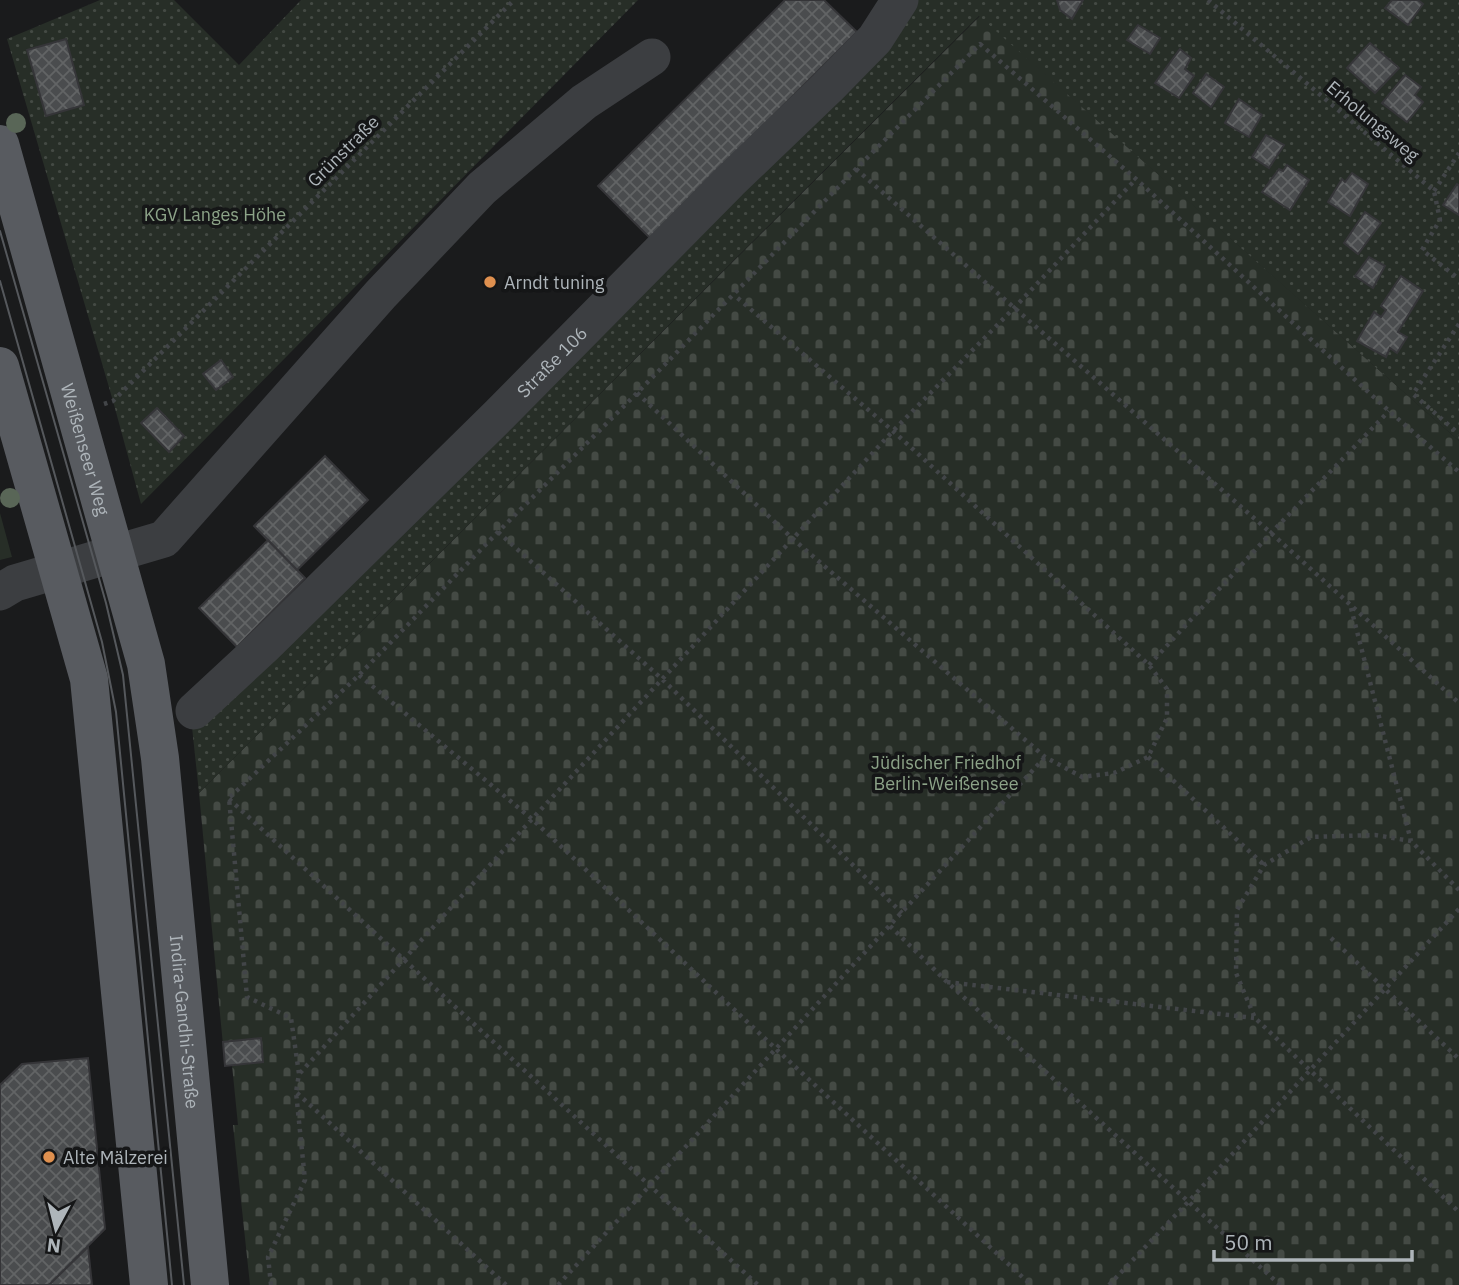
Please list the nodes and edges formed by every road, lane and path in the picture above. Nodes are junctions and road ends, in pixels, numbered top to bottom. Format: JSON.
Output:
{"nodes":[{"id":1,"x":514,"y":0,"type":"edge"},
{"id":2,"x":900,"y":0,"type":"edge"},
{"id":3,"x":1208,"y":0,"type":"edge"},
{"id":4,"x":1215,"y":2,"type":"edge"},
{"id":5,"x":652,"y":57,"type":"dead end"},
{"id":6,"x":0,"y":144,"type":"edge"},
{"id":7,"x":1459,"y":153,"type":"edge"},
{"id":8,"x":856,"y":169,"type":"junction"},
{"id":9,"x":1136,"y":179,"type":"junction"},
{"id":10,"x":1434,"y":191,"type":"junction"},
{"id":11,"x":1459,"y":279,"type":"edge"},
{"id":12,"x":734,"y":295,"type":"junction"},
{"id":13,"x":1015,"y":307,"type":"junction"},
{"id":14,"x":1459,"y":324,"type":"edge"},
{"id":15,"x":0,"y":366,"type":"edge"},
{"id":16,"x":638,"y":393,"type":"junction"},
{"id":17,"x":100,"y":405,"type":"dead end"},
{"id":18,"x":1389,"y":411,"type":"junction"},
{"id":19,"x":893,"y":431,"type":"junction"},
{"id":20,"x":1459,"y":434,"type":"edge"},
{"id":21,"x":1459,"y":472,"type":"edge"},
{"id":22,"x":498,"y":532,"type":"junction"},
{"id":23,"x":1271,"y":533,"type":"junction"},
{"id":24,"x":793,"y":539,"type":"junction"},
{"id":25,"x":115,"y":553,"type":"junction"},
{"id":26,"x":59,"y":570,"type":"junction"},
{"id":27,"x":0,"y":592,"type":"edge"},
{"id":28,"x":1350,"y":606,"type":"junction"},
{"id":29,"x":1149,"y":664,"type":"junction"},
{"id":30,"x":359,"y":675,"type":"junction"},
{"id":31,"x":662,"y":679,"type":"junction"},
{"id":32,"x":1459,"y":703,"type":"edge"},
{"id":33,"x":194,"y":711,"type":"dead end"},
{"id":34,"x":1045,"y":757,"type":"junction"},
{"id":35,"x":1148,"y":757,"type":"junction"},
{"id":36,"x":160,"y":758,"type":"joint"},
{"id":37,"x":229,"y":798,"type":"junction"},
{"id":38,"x":532,"y":819,"type":"junction"},
{"id":39,"x":1411,"y":841,"type":"junction"},
{"id":40,"x":1264,"y":865,"type":"junction"},
{"id":41,"x":1459,"y":890,"type":"edge"},
{"id":42,"x":1459,"y":909,"type":"edge"},
{"id":43,"x":902,"y":913,"type":"junction"},
{"id":44,"x":890,"y":926,"type":"junction"},
{"id":45,"x":1331,"y":938,"type":"dead end"},
{"id":46,"x":404,"y":960,"type":"junction"},
{"id":47,"x":947,"y":982,"type":"junction"},
{"id":48,"x":1385,"y":989,"type":"junction"},
{"id":49,"x":1255,"y":1018,"type":"junction"},
{"id":50,"x":775,"y":1049,"type":"junction"},
{"id":51,"x":1459,"y":1059,"type":"edge"},
{"id":52,"x":1310,"y":1070,"type":"junction"},
{"id":53,"x":299,"y":1074,"type":"junction"},
{"id":54,"x":296,"y":1092,"type":"junction"},
{"id":55,"x":650,"y":1186,"type":"junction"},
{"id":56,"x":1189,"y":1201,"type":"junction"},
{"id":57,"x":1459,"y":1212,"type":"edge"},
{"id":58,"x":149,"y":1285,"type":"edge"},
{"id":59,"x":210,"y":1285,"type":"edge"},
{"id":60,"x":271,"y":1285,"type":"edge"},
{"id":61,"x":506,"y":1285,"type":"edge"},
{"id":62,"x":558,"y":1285,"type":"edge"},
{"id":63,"x":758,"y":1285,"type":"edge"},
{"id":64,"x":1031,"y":1285,"type":"edge"},
{"id":65,"x":1109,"y":1285,"type":"edge"},
{"id":66,"x":1280,"y":1285,"type":"edge"}],
"edges":[{"from":1,"to":17,"type":"path","name":"Grünstraße"},
{"from":2,"to":33,"type":"street","name":"Straße 106"},
{"from":3,"to":4,"type":"path","name":"Erholungsweg"},
{"from":4,"to":10,"type":"path","name":"Erholungsweg"},
{"from":5,"to":25,"type":"street"},
{"from":6,"to":25,"type":"main road","name":"Weißenseer Weg"},
{"from":7,"to":10,"type":"path"},
{"from":8,"to":9,"type":"path"},
{"from":8,"to":12,"type":"path"},
{"from":8,"to":13,"type":"path"},
{"from":9,"to":13,"type":"path"},
{"from":9,"to":18,"type":"path"},
{"from":10,"to":11,"type":"path"},
{"from":12,"to":16,"type":"path"},
{"from":12,"to":19,"type":"path"},
{"from":13,"to":19,"type":"path"},
{"from":13,"to":23,"type":"path"},
{"from":14,"to":20,"type":"path"},
{"from":15,"to":26,"type":"main road"},
{"from":16,"to":22,"type":"path"},
{"from":16,"to":24,"type":"path"},
{"from":18,"to":21,"type":"path"},
{"from":18,"to":23,"type":"path"},
{"from":19,"to":24,"type":"path"},
{"from":19,"to":29,"type":"path"},
{"from":22,"to":30,"type":"path"},
{"from":22,"to":31,"type":"path"},
{"from":23,"to":28,"type":"path"},
{"from":23,"to":29,"type":"path"},
{"from":24,"to":31,"type":"path"},
{"from":24,"to":34,"type":"path"},
{"from":25,"to":26,"type":"street"},
{"from":25,"to":36,"type":"main road","name":"Weißenseer Weg"},
{"from":26,"to":27,"type":"street"},
{"from":26,"to":58,"type":"main road"},
{"from":28,"to":32,"type":"path"},
{"from":28,"to":39,"type":"path"},
{"from":29,"to":35,"type":"path"},
{"from":30,"to":37,"type":"path"},
{"from":30,"to":38,"type":"path"},
{"from":31,"to":38,"type":"path"},
{"from":31,"to":43,"type":"path"},
{"from":34,"to":35,"type":"path"},
{"from":34,"to":43,"type":"path"},
{"from":35,"to":40,"type":"path"},
{"from":36,"to":59,"type":"main road","name":"Indira-Gandhi-Straße"},
{"from":37,"to":46,"type":"path"},
{"from":37,"to":53,"type":"path"},
{"from":38,"to":46,"type":"path"},
{"from":38,"to":50,"type":"path"},
{"from":39,"to":40,"type":"path"},
{"from":39,"to":41,"type":"path"},
{"from":40,"to":49,"type":"path"},
{"from":42,"to":48,"type":"path"},
{"from":43,"to":44,"type":"path"},
{"from":44,"to":47,"type":"path"},
{"from":44,"to":50,"type":"path"},
{"from":45,"to":48,"type":"path"},
{"from":46,"to":53,"type":"path"},
{"from":46,"to":55,"type":"path"},
{"from":47,"to":49,"type":"path"},
{"from":47,"to":56,"type":"path"},
{"from":48,"to":51,"type":"path"},
{"from":48,"to":52,"type":"path"},
{"from":49,"to":52,"type":"path"},
{"from":50,"to":55,"type":"path"},
{"from":50,"to":64,"type":"path"},
{"from":52,"to":56,"type":"path"},
{"from":52,"to":57,"type":"path"},
{"from":53,"to":54,"type":"path"},
{"from":54,"to":60,"type":"path"},
{"from":54,"to":61,"type":"path"},
{"from":55,"to":62,"type":"path"},
{"from":55,"to":63,"type":"path"},
{"from":56,"to":65,"type":"path"},
{"from":56,"to":66,"type":"path"}]}
